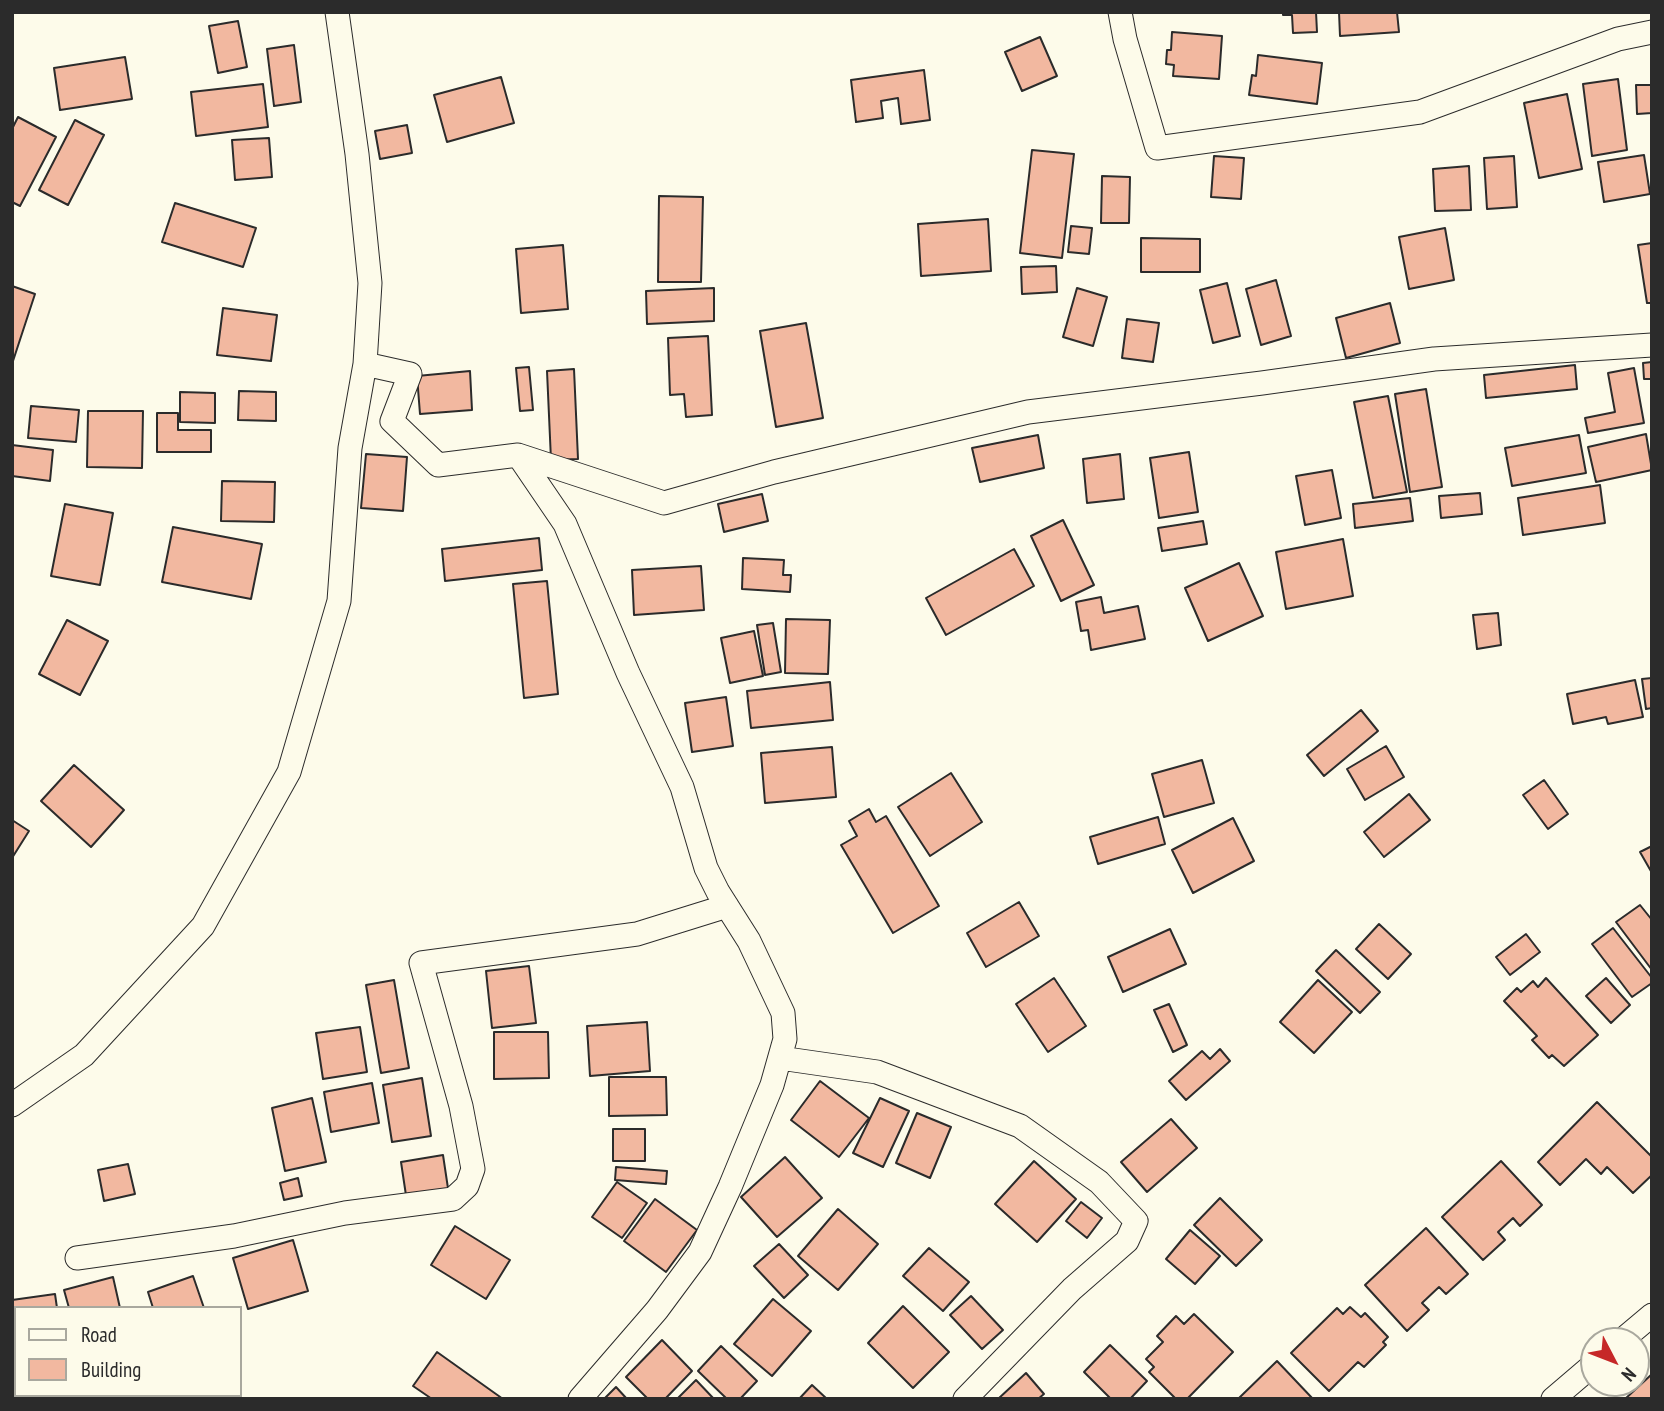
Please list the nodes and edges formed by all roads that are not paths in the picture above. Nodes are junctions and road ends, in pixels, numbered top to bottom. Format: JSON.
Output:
{"nodes":[{"id":1,"x":337,"y":12,"type":"edge"},
{"id":2,"x":1120,"y":12,"type":"edge"},
{"id":3,"x":1652,"y":32,"type":"edge"},
{"id":4,"x":1652,"y":345,"type":"edge"},
{"id":5,"x":365,"y":365,"type":"junction"},
{"id":6,"x":518,"y":455,"type":"junction"},
{"id":7,"x":727,"y":906,"type":"junction"},
{"id":8,"x":780,"y":1058,"type":"junction"},
{"id":9,"x":12,"y":1105,"type":"edge"},
{"id":10,"x":77,"y":1258,"type":"dead end"},
{"id":11,"x":1652,"y":1315,"type":"edge"},
{"id":12,"x":1638,"y":1327,"type":"edge"},
{"id":13,"x":1580,"y":1376,"type":"edge"},
{"id":14,"x":580,"y":1399,"type":"edge"},
{"id":15,"x":965,"y":1399,"type":"edge"},
{"id":16,"x":1553,"y":1399,"type":"edge"}],
"edges":[{"from":1,"to":5,"type":"street"},
{"from":2,"to":3,"type":"street"},
{"from":4,"to":6,"type":"street"},
{"from":5,"to":6,"type":"street"},
{"from":5,"to":9,"type":"street"},
{"from":6,"to":7,"type":"street"},
{"from":7,"to":8,"type":"street"},
{"from":7,"to":10,"type":"street"},
{"from":8,"to":14,"type":"street"},
{"from":8,"to":15,"type":"street"},
{"from":11,"to":12,"type":"street"},
{"from":13,"to":16,"type":"street"}]}
